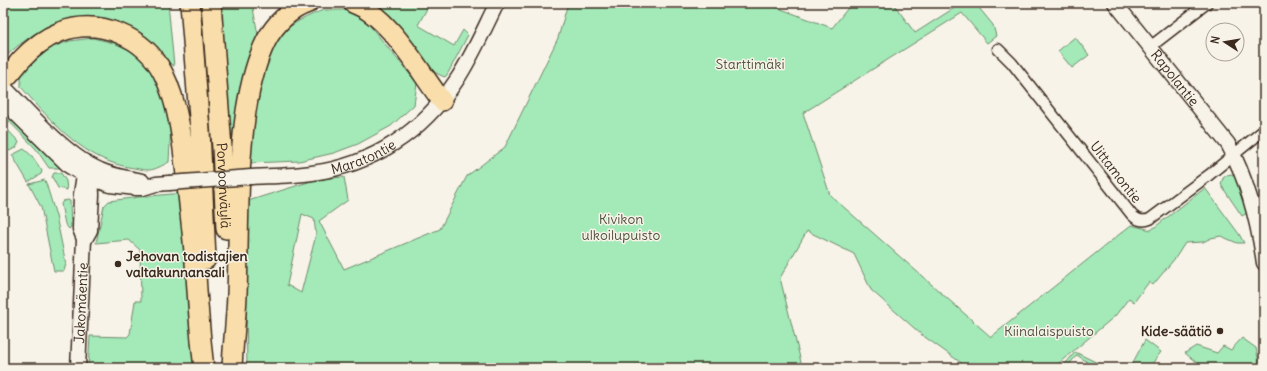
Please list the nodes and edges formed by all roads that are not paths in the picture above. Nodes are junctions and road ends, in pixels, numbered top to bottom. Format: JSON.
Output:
{"nodes":[{"id":1,"x":190,"y":3,"type":"edge"},
{"id":2,"x":211,"y":3,"type":"edge"},
{"id":3,"x":308,"y":3,"type":"edge"},
{"id":4,"x":353,"y":3,"type":"edge"},
{"id":5,"x":497,"y":3,"type":"edge"},
{"id":6,"x":1115,"y":3,"type":"edge"},
{"id":7,"x":1207,"y":3,"type":"edge"},
{"id":8,"x":1150,"y":47,"type":"junction"},
{"id":9,"x":998,"y":49,"type":"dead end"},
{"id":10,"x":3,"y":80,"type":"edge"},
{"id":11,"x":3,"y":86,"type":"edge"},
{"id":12,"x":3,"y":101,"type":"edge"},
{"id":13,"x":442,"y":101,"type":"junction"},
{"id":14,"x":1264,"y":130,"type":"edge"},
{"id":15,"x":1234,"y":155,"type":"junction"},
{"id":16,"x":89,"y":173,"type":"junction"},
{"id":17,"x":163,"y":184,"type":"junction"},
{"id":18,"x":110,"y":185,"type":"junction"},
{"id":19,"x":92,"y":200,"type":"junction"},
{"id":20,"x":84,"y":239,"type":"junction"},
{"id":21,"x":1264,"y":263,"type":"edge"},
{"id":22,"x":78,"y":368,"type":"edge"},
{"id":23,"x":204,"y":368,"type":"edge"},
{"id":24,"x":209,"y":368,"type":"edge"},
{"id":25,"x":232,"y":368,"type":"edge"}],
"edges":[{"from":1,"to":24,"type":"highway","name":"Porvoonväylä"},
{"from":2,"to":25,"type":"highway","name":"Porvoonväylä"},
{"from":3,"to":25,"type":"highway"},
{"from":4,"to":13,"type":"highway"},
{"from":5,"to":13,"type":"main road","name":"Maratontie"},
{"from":6,"to":8,"type":"main road","name":"Rapolantie"},
{"from":7,"to":8,"type":"street"},
{"from":8,"to":15,"type":"main road","name":"Rapolantie"},
{"from":9,"to":15,"type":"street","name":"Uittamontie"},
{"from":10,"to":23,"type":"highway"},
{"from":11,"to":16,"type":"main road"},
{"from":12,"to":16,"type":"main road"},
{"from":13,"to":17,"type":"main road","name":"Maratontie","bridge":true},
{"from":14,"to":15,"type":"street"},
{"from":15,"to":21,"type":"main road","name":"Rapolantie"},
{"from":16,"to":17,"type":"main road","name":"Maratontie"},
{"from":16,"to":18,"type":"main road","name":"Maratontie"},
{"from":16,"to":19,"type":"main road","name":"Jakomäentie"},
{"from":16,"to":20,"type":"main road","name":"Jakomäentie"},
{"from":17,"to":18,"type":"main road","name":"Maratontie"},
{"from":18,"to":19,"type":"main road"},
{"from":19,"to":20,"type":"main road","name":"Jakomäentie"},
{"from":20,"to":22,"type":"main road","name":"Jakomäentie"}]}
